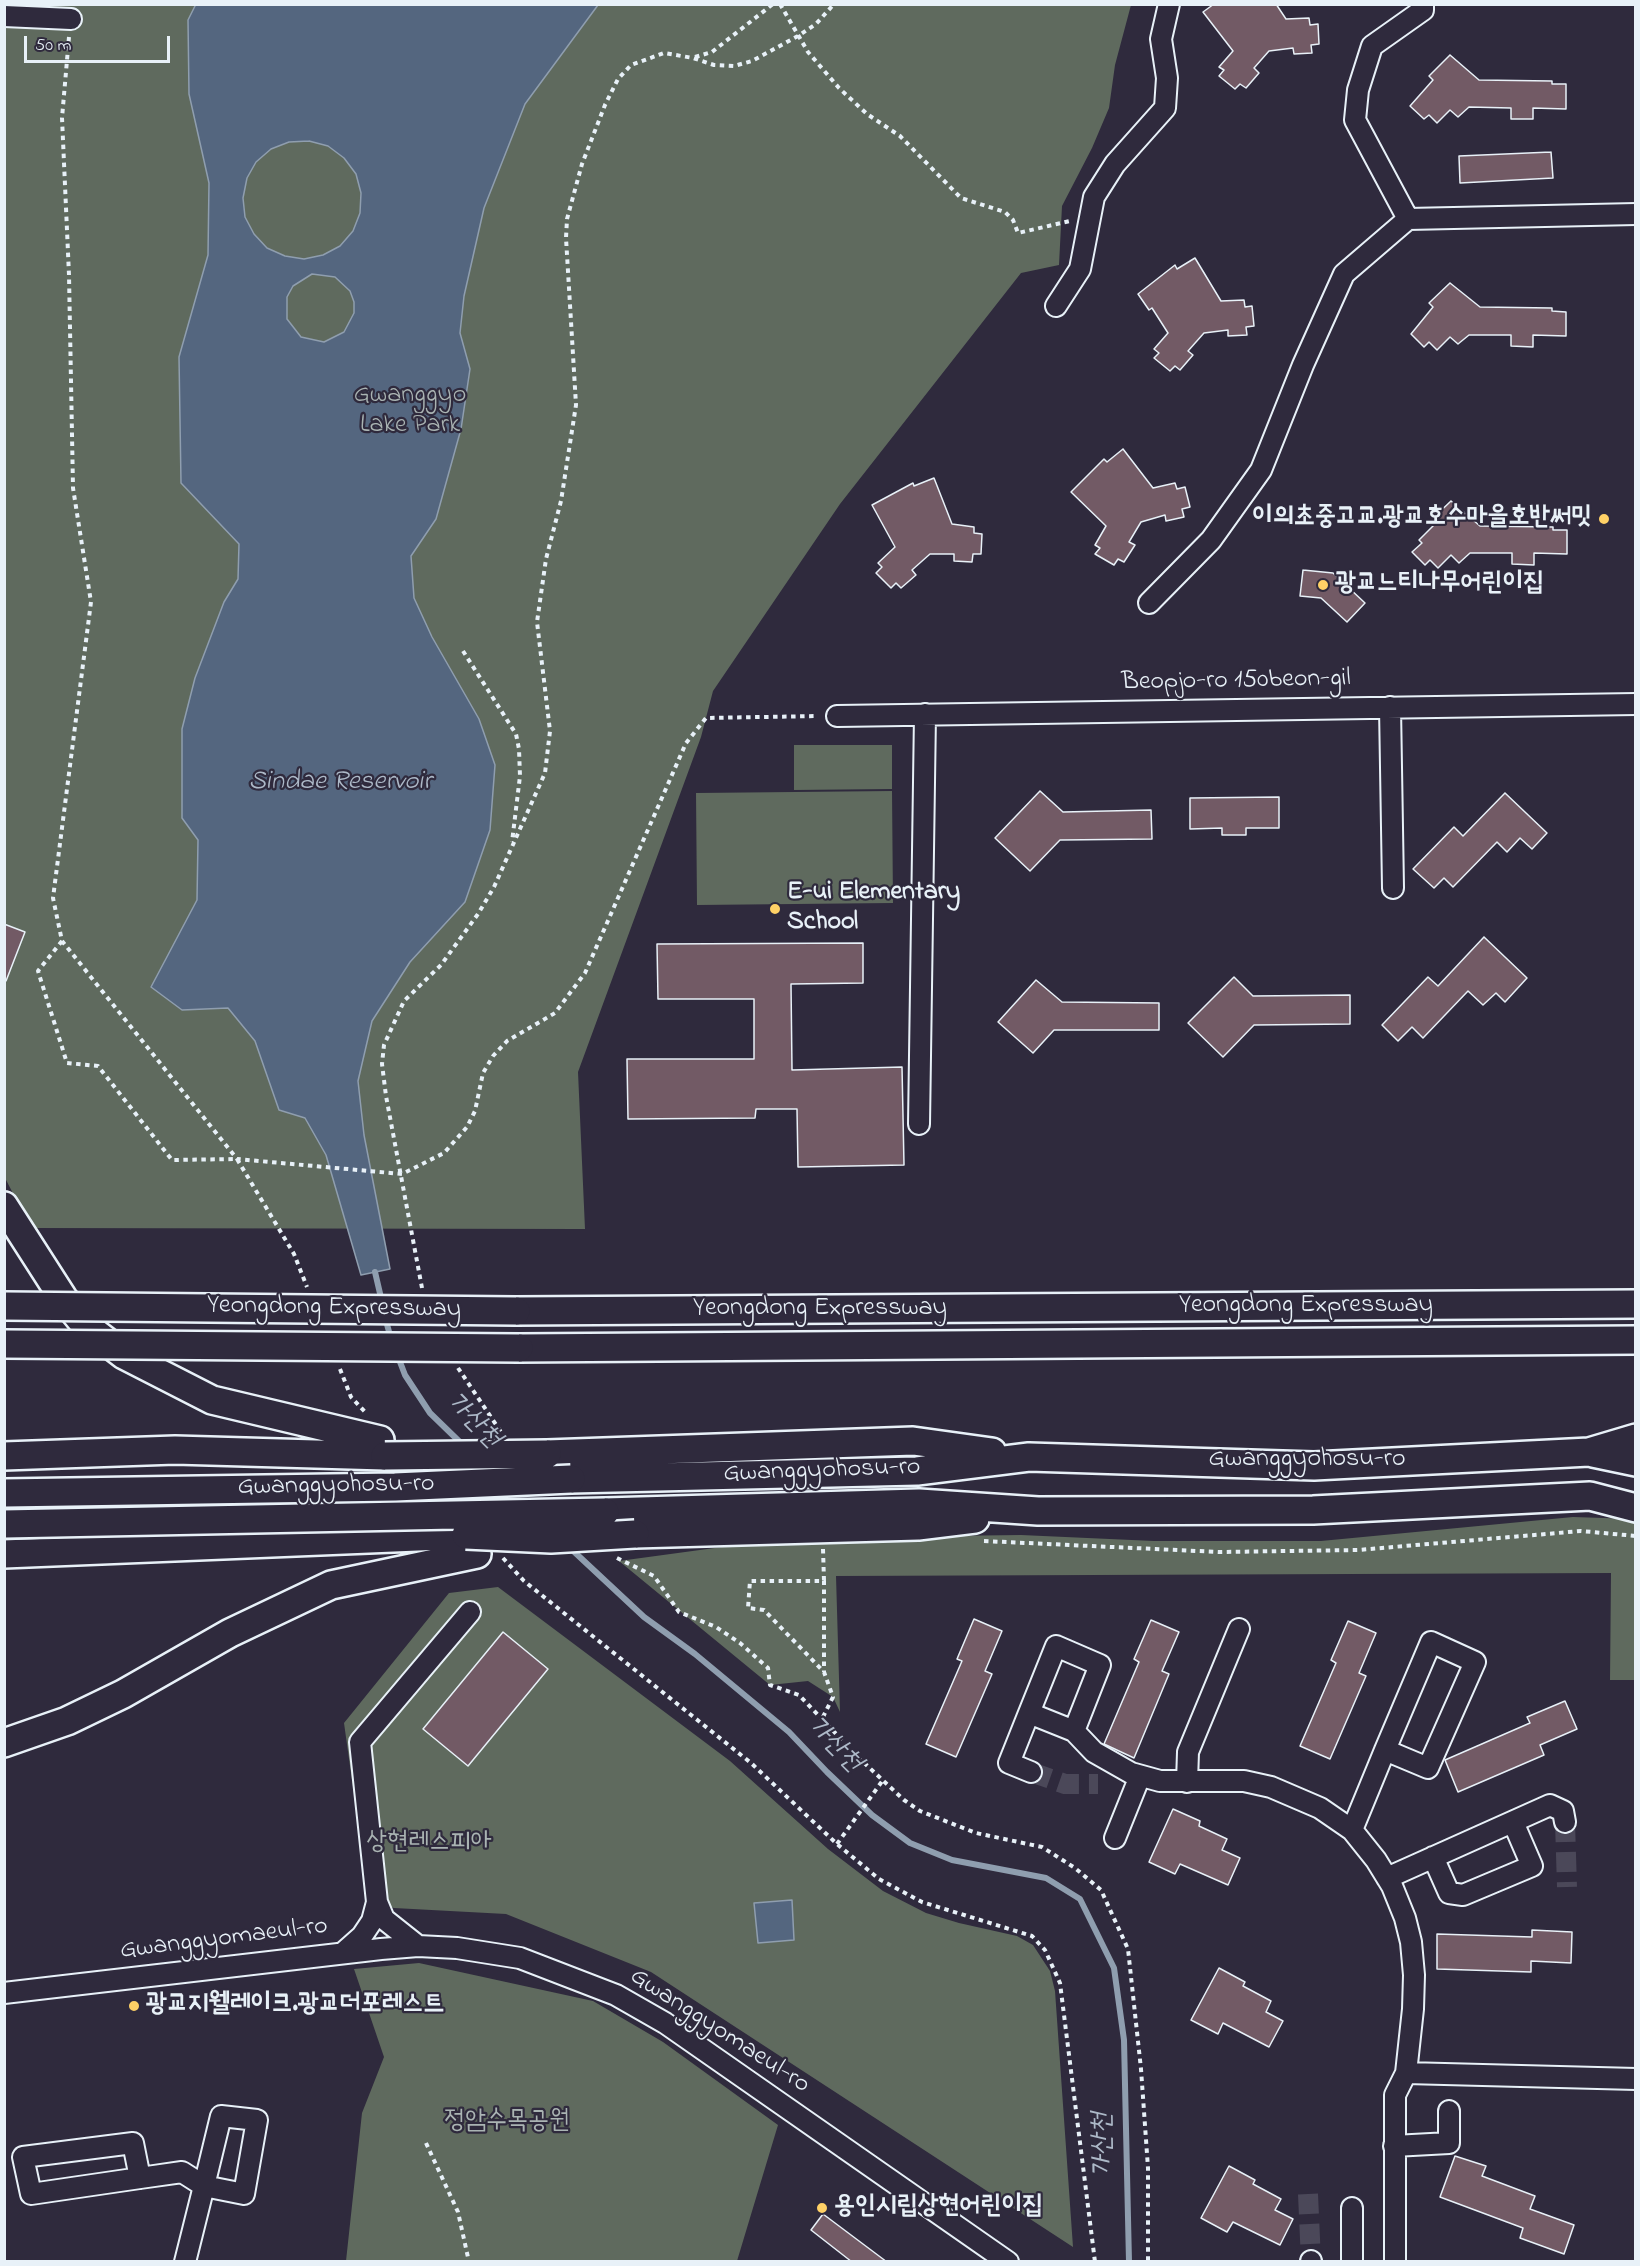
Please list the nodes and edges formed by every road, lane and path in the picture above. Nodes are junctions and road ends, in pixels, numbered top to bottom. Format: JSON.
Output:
{"nodes":[{"id":1,"x":773,"y":4,"type":"edge"},
{"id":2,"x":780,"y":4,"type":"edge"},
{"id":3,"x":834,"y":4,"type":"edge"},
{"id":4,"x":1169,"y":4,"type":"edge"},
{"id":5,"x":1423,"y":4,"type":"edge"},
{"id":6,"x":4,"y":16,"type":"edge"},
{"id":7,"x":71,"y":19,"type":"joint"},
{"id":8,"x":798,"y":36,"type":"junction"},
{"id":9,"x":693,"y":58,"type":"junction"},
{"id":10,"x":1635,"y":214,"type":"edge"},
{"id":11,"x":1076,"y":219,"type":"dead end"},
{"id":12,"x":1408,"y":219,"type":"junction"},
{"id":13,"x":1056,"y":306,"type":"dead end"},
{"id":14,"x":1149,"y":603,"type":"dead end"},
{"id":15,"x":463,"y":651,"type":"dead end"},
{"id":16,"x":1635,"y":704,"type":"edge"},
{"id":17,"x":1389,"y":707,"type":"junction"},
{"id":18,"x":924,"y":714,"type":"junction"},
{"id":19,"x":837,"y":716,"type":"joint"},
{"id":20,"x":511,"y":847,"type":"junction"},
{"id":21,"x":1393,"y":888,"type":"dead end"},
{"id":22,"x":62,"y":941,"type":"junction"},
{"id":23,"x":919,"y":1124,"type":"dead end"},
{"id":24,"x":237,"y":1159,"type":"junction"},
{"id":25,"x":402,"y":1174,"type":"junction"},
{"id":26,"x":4,"y":1206,"type":"edge"},
{"id":27,"x":424,"y":1293,"type":"dead end"},
{"id":28,"x":312,"y":1298,"type":"dead end"},
{"id":29,"x":1635,"y":1304,"type":"edge"},
{"id":30,"x":4,"y":1306,"type":"edge"},
{"id":31,"x":1635,"y":1340,"type":"edge"},
{"id":32,"x":4,"y":1344,"type":"edge"},
{"id":33,"x":338,"y":1364,"type":"dead end"},
{"id":34,"x":456,"y":1366,"type":"dead end"},
{"id":35,"x":367,"y":1414,"type":"dead end"},
{"id":36,"x":502,"y":1434,"type":"dead end"},
{"id":37,"x":1635,"y":1438,"type":"edge"},
{"id":38,"x":383,"y":1448,"type":"junction"},
{"id":39,"x":1589,"y":1452,"type":"junction"},
{"id":40,"x":4,"y":1456,"type":"edge"},
{"id":41,"x":1029,"y":1457,"type":"junction"},
{"id":42,"x":1635,"y":1462,"type":"edge"},
{"id":43,"x":1635,"y":1489,"type":"edge"},
{"id":44,"x":4,"y":1493,"type":"edge"},
{"id":45,"x":1590,"y":1496,"type":"junction"},
{"id":46,"x":1635,"y":1508,"type":"edge"},
{"id":47,"x":1038,"y":1511,"type":"junction"},
{"id":48,"x":4,"y":1524,"type":"edge"},
{"id":49,"x":1635,"y":1536,"type":"edge"},
{"id":50,"x":982,"y":1541,"type":"dead end"},
{"id":51,"x":834,"y":1546,"type":"dead end"},
{"id":52,"x":481,"y":1548,"type":"junction"},
{"id":53,"x":612,"y":1552,"type":"dead end"},
{"id":54,"x":4,"y":1554,"type":"edge"},
{"id":55,"x":824,"y":1581,"type":"junction"},
{"id":56,"x":470,"y":1612,"type":"dead end"},
{"id":57,"x":1239,"y":1629,"type":"dead end"},
{"id":58,"x":824,"y":1672,"type":"junction"},
{"id":59,"x":1029,"y":1713,"type":"junction"},
{"id":60,"x":823,"y":1718,"type":"junction"},
{"id":61,"x":1074,"y":1731,"type":"junction"},
{"id":62,"x":4,"y":1743,"type":"edge"},
{"id":63,"x":1385,"y":1750,"type":"junction"},
{"id":64,"x":1031,"y":1772,"type":"tunnel mouth"},
{"id":65,"x":1140,"y":1776,"type":"junction"},
{"id":66,"x":884,"y":1780,"type":"junction"},
{"id":67,"x":1187,"y":1782,"type":"junction"},
{"id":68,"x":1513,"y":1822,"type":"junction"},
{"id":69,"x":1565,"y":1822,"type":"dead end"},
{"id":70,"x":1352,"y":1830,"type":"junction"},
{"id":71,"x":1115,"y":1838,"type":"dead end"},
{"id":72,"x":837,"y":1844,"type":"junction"},
{"id":73,"x":1433,"y":1857,"type":"junction"},
{"id":74,"x":1387,"y":1878,"type":"junction"},
{"id":75,"x":377,"y":1902,"type":"junction"},
{"id":76,"x":417,"y":1946,"type":"junction"},
{"id":77,"x":344,"y":1952,"type":"junction"},
{"id":78,"x":4,"y":1993,"type":"edge"},
{"id":79,"x":1406,"y":2073,"type":"junction"},
{"id":80,"x":1635,"y":2079,"type":"edge"},
{"id":81,"x":1449,"y":2111,"type":"dead end"},
{"id":82,"x":426,"y":2143,"type":"dead end"},
{"id":83,"x":1394,"y":2146,"type":"junction"},
{"id":84,"x":140,"y":2178,"type":"junction"},
{"id":85,"x":1352,"y":2208,"type":"dead end"},
{"id":86,"x":185,"y":2262,"type":"edge"},
{"id":87,"x":469,"y":2262,"type":"edge"},
{"id":88,"x":1008,"y":2262,"type":"edge"},
{"id":89,"x":1095,"y":2262,"type":"edge"},
{"id":90,"x":1148,"y":2262,"type":"edge"},
{"id":91,"x":1352,"y":2262,"type":"edge"},
{"id":92,"x":1395,"y":2262,"type":"edge"}],
"edges":[{"from":1,"to":9,"type":"path"},
{"from":2,"to":8,"type":"path"},
{"from":3,"to":8,"type":"path"},
{"from":4,"to":13,"type":"street"},
{"from":5,"to":12,"type":"street"},
{"from":6,"to":7,"type":"street"},
{"from":7,"to":22,"type":"path"},
{"from":8,"to":9,"type":"path"},
{"from":8,"to":11,"type":"path"},
{"from":9,"to":20,"type":"path"},
{"from":10,"to":12,"type":"street"},
{"from":12,"to":14,"type":"street"},
{"from":15,"to":20,"type":"path"},
{"from":16,"to":17,"type":"street","name":"Beopjo-ro 150beon-gil"},
{"from":17,"to":18,"type":"street","name":"Beopjo-ro 150beon-gil"},
{"from":17,"to":21,"type":"street"},
{"from":18,"to":19,"type":"street","name":"Beopjo-ro 150beon-gil"},
{"from":18,"to":23,"type":"street"},
{"from":19,"to":25,"type":"path"},
{"from":20,"to":25,"type":"path"},
{"from":22,"to":24,"type":"path"},
{"from":22,"to":24,"type":"path"},
{"from":24,"to":25,"type":"path"},
{"from":24,"to":28,"type":"path"},
{"from":25,"to":27,"type":"path"},
{"from":26,"to":38,"type":"highway"},
{"from":29,"to":30,"type":"highway","name":"Yeongdong Expressway","bridge":true},
{"from":31,"to":32,"type":"highway","name":"Yeongdong Expressway","bridge":true},
{"from":33,"to":35,"type":"path"},
{"from":34,"to":36,"type":"path"},
{"from":37,"to":39,"type":"highway","name":"Gwanggyohosu-ro"},
{"from":38,"to":40,"type":"highway"},
{"from":38,"to":41,"type":"highway","bridge":true},
{"from":39,"to":41,"type":"highway","name":"Gwanggyohosu-ro"},
{"from":39,"to":42,"type":"highway"},
{"from":41,"to":44,"type":"highway","name":"Gwanggyohosu-ro","bridge":true},
{"from":43,"to":45,"type":"highway"},
{"from":45,"to":46,"type":"highway","name":"Gwanggyohosu-ro"},
{"from":45,"to":47,"type":"highway","name":"Gwanggyohosu-ro"},
{"from":47,"to":48,"type":"highway","name":"Gwanggyohosu-ro","bridge":true},
{"from":47,"to":52,"type":"highway","bridge":true},
{"from":49,"to":50,"type":"path"},
{"from":51,"to":55,"type":"path"},
{"from":52,"to":54,"type":"highway"},
{"from":52,"to":62,"type":"highway"},
{"from":52,"to":72,"type":"path"},
{"from":53,"to":60,"type":"path"},
{"from":55,"to":58,"type":"path"},
{"from":55,"to":58,"type":"path"},
{"from":56,"to":75,"type":"street"},
{"from":57,"to":67,"type":"street"},
{"from":58,"to":60,"type":"path"},
{"from":59,"to":61,"type":"street"},
{"from":59,"to":61,"type":"street"},
{"from":59,"to":64,"type":"street"},
{"from":60,"to":66,"type":"path"},
{"from":61,"to":65,"type":"street"},
{"from":63,"to":63,"type":"street"},
{"from":63,"to":70,"type":"street"},
{"from":65,"to":67,"type":"street"},
{"from":65,"to":71,"type":"street"},
{"from":66,"to":72,"type":"path"},
{"from":66,"to":90,"type":"path"},
{"from":67,"to":70,"type":"street"},
{"from":68,"to":69,"type":"street"},
{"from":68,"to":73,"type":"street"},
{"from":68,"to":73,"type":"street"},
{"from":70,"to":74,"type":"street"},
{"from":72,"to":89,"type":"path"},
{"from":73,"to":74,"type":"street"},
{"from":74,"to":79,"type":"street"},
{"from":75,"to":76,"type":"street"},
{"from":75,"to":77,"type":"street"},
{"from":76,"to":77,"type":"street","name":"Gwanggyomaeul-ro"},
{"from":76,"to":88,"type":"street","name":"Gwanggyomaeul-ro"},
{"from":77,"to":78,"type":"street","name":"Gwanggyomaeul-ro"},
{"from":79,"to":80,"type":"street"},
{"from":79,"to":83,"type":"street"},
{"from":81,"to":83,"type":"street"},
{"from":82,"to":87,"type":"path"},
{"from":83,"to":92,"type":"street"},
{"from":84,"to":84,"type":"street"},
{"from":84,"to":86,"type":"street"},
{"from":85,"to":91,"type":"street"}]}
